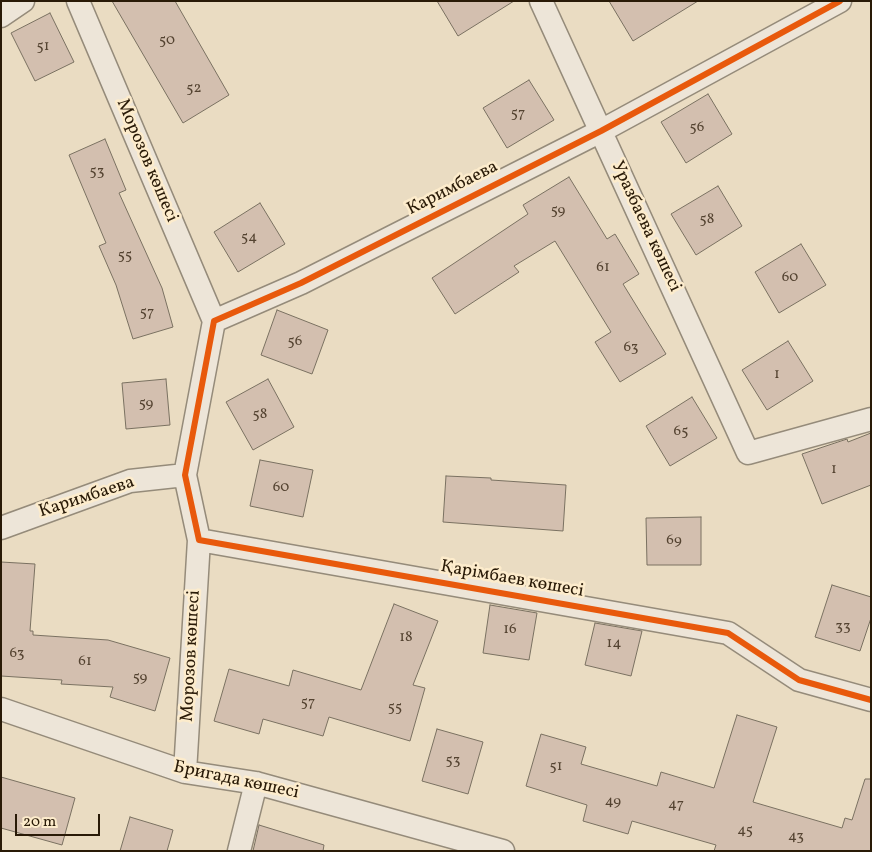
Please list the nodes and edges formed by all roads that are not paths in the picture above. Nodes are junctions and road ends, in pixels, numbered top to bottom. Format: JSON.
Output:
{"nodes":[{"id":1,"x":23,"y":1,"type":"edge"},
{"id":2,"x":78,"y":1,"type":"edge"},
{"id":3,"x":541,"y":1,"type":"edge"},
{"id":4,"x":840,"y":1,"type":"edge"},
{"id":5,"x":1,"y":16,"type":"edge"},
{"id":6,"x":601,"y":131,"type":"junction"},
{"id":7,"x":214,"y":321,"type":"junction"},
{"id":8,"x":871,"y":419,"type":"edge"},
{"id":9,"x":185,"y":475,"type":"junction"},
{"id":10,"x":1,"y":528,"type":"edge"},
{"id":11,"x":199,"y":540,"type":"junction"},
{"id":12,"x":871,"y":700,"type":"edge"},
{"id":13,"x":1,"y":708,"type":"edge"},
{"id":14,"x":185,"y":772,"type":"junction"},
{"id":15,"x":256,"y":783,"type":"junction"},
{"id":16,"x":239,"y":851,"type":"edge"},
{"id":17,"x":503,"y":851,"type":"edge"}],
"edges":[{"from":1,"to":5,"type":"street"},
{"from":2,"to":7,"type":"street","name":"Морозов көшесі"},
{"from":3,"to":6,"type":"street","name":"Уразбаева көшесі"},
{"from":4,"to":6,"type":"street","name":"Каримбаева"},
{"from":6,"to":7,"type":"street","name":"Каримбаева"},
{"from":6,"to":8,"type":"street","name":"Уразбаева көшесі"},
{"from":7,"to":9,"type":"street"},
{"from":9,"to":10,"type":"street","name":"Каримбаева"},
{"from":9,"to":11,"type":"street"},
{"from":11,"to":12,"type":"street","name":"Қарімбаев көшесі"},
{"from":11,"to":14,"type":"street","name":"Морозов көшесі"},
{"from":13,"to":14,"type":"street","name":"Бригада көшесі"},
{"from":14,"to":15,"type":"street","name":"Бригада көшесі"},
{"from":15,"to":16,"type":"street"},
{"from":15,"to":17,"type":"street","name":"Бригада көшесі"}]}
